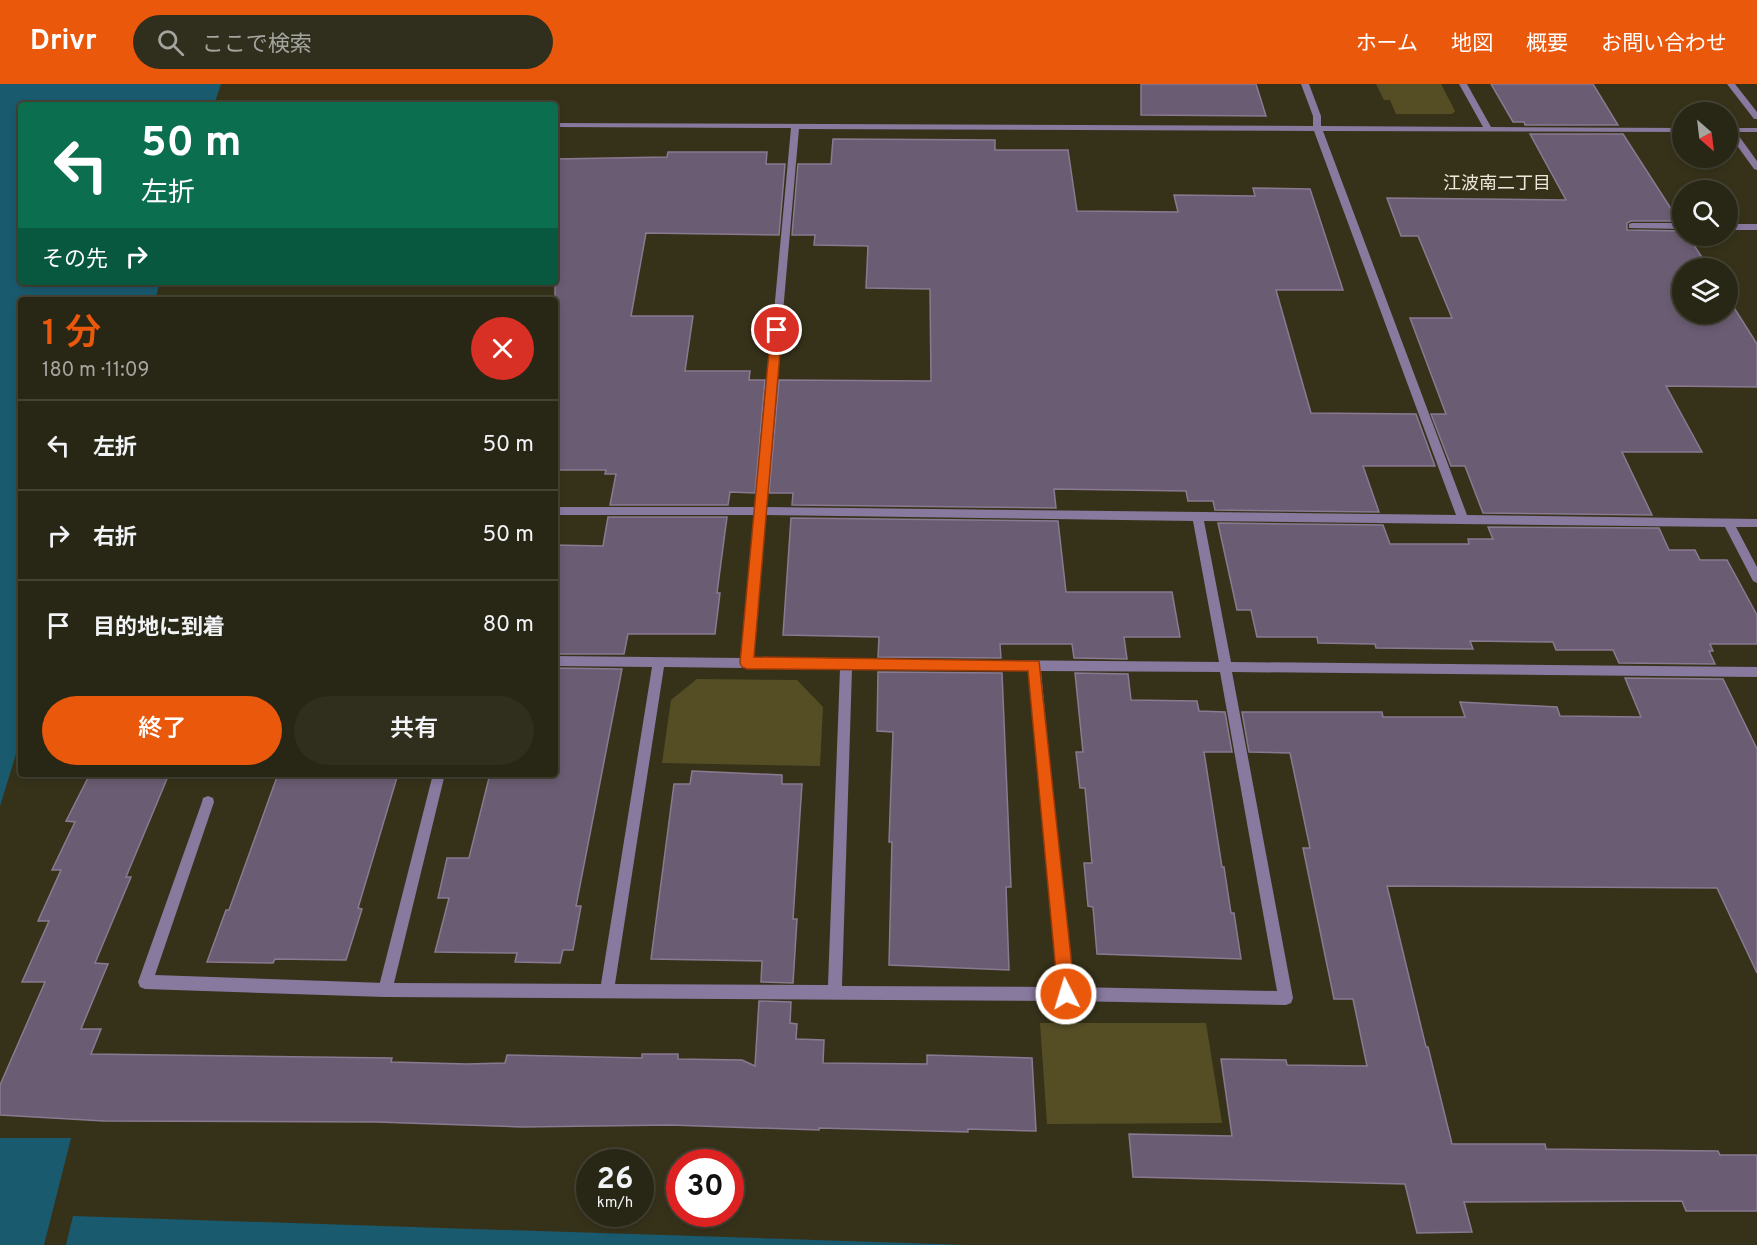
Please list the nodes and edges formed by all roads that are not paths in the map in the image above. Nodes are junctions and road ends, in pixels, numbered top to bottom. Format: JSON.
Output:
{"nodes":[{"id":1,"x":1305,"y":84,"type":"edge"},
{"id":2,"x":1463,"y":84,"type":"edge"},
{"id":3,"x":1731,"y":84,"type":"edge"},
{"id":4,"x":1757,"y":117,"type":"edge"},
{"id":5,"x":558,"y":125,"type":"edge"},
{"id":6,"x":795,"y":127,"type":"junction"},
{"id":7,"x":1317,"y":127,"type":"junction"},
{"id":8,"x":1488,"y":129,"type":"junction"},
{"id":9,"x":1672,"y":130,"type":"edge"},
{"id":10,"x":1738,"y":130,"type":"edge"},
{"id":11,"x":1757,"y":130,"type":"edge"},
{"id":12,"x":1738,"y":142,"type":"edge"},
{"id":13,"x":1757,"y":167,"type":"edge"},
{"id":14,"x":1632,"y":226,"type":"dead end"},
{"id":15,"x":1672,"y":226,"type":"edge"},
{"id":16,"x":1738,"y":227,"type":"edge"},
{"id":17,"x":1757,"y":227,"type":"edge"},
{"id":18,"x":558,"y":511,"type":"edge"},
{"id":19,"x":760,"y":511,"type":"junction"},
{"id":20,"x":1198,"y":517,"type":"junction"},
{"id":21,"x":1462,"y":518,"type":"junction"},
{"id":22,"x":1728,"y":522,"type":"junction"},
{"id":23,"x":1757,"y":523,"type":"edge"},
{"id":24,"x":1757,"y":578,"type":"edge"},
{"id":25,"x":558,"y":661,"type":"edge"},
{"id":26,"x":659,"y":662,"type":"junction"},
{"id":27,"x":747,"y":663,"type":"junction"},
{"id":28,"x":846,"y":664,"type":"junction"},
{"id":29,"x":1034,"y":666,"type":"junction"},
{"id":30,"x":1226,"y":666,"type":"junction"},
{"id":31,"x":1757,"y":672,"type":"edge"},
{"id":32,"x":438,"y":777,"type":"edge"},
{"id":33,"x":208,"y":802,"type":"dead end"},
{"id":34,"x":385,"y":990,"type":"junction"},
{"id":35,"x":607,"y":992,"type":"junction"},
{"id":36,"x":835,"y":993,"type":"junction"},
{"id":37,"x":1066,"y":994,"type":"junction"}],
"edges":[{"from":1,"to":7,"type":"street"},
{"from":2,"to":8,"type":"street"},
{"from":3,"to":4,"type":"street"},
{"from":5,"to":6,"type":"street"},
{"from":6,"to":7,"type":"street"},
{"from":6,"to":19,"type":"street"},
{"from":7,"to":8,"type":"street"},
{"from":7,"to":21,"type":"street"},
{"from":8,"to":9,"type":"street"},
{"from":10,"to":11,"type":"street"},
{"from":12,"to":13,"type":"street"},
{"from":14,"to":15,"type":"street"},
{"from":16,"to":17,"type":"street"},
{"from":18,"to":19,"type":"street"},
{"from":19,"to":20,"type":"street"},
{"from":19,"to":27,"type":"street"},
{"from":20,"to":21,"type":"street"},
{"from":20,"to":30,"type":"street"},
{"from":21,"to":22,"type":"street"},
{"from":22,"to":23,"type":"street"},
{"from":22,"to":24,"type":"street"},
{"from":25,"to":26,"type":"street"},
{"from":26,"to":27,"type":"street"},
{"from":26,"to":35,"type":"street"},
{"from":27,"to":28,"type":"street"},
{"from":28,"to":29,"type":"street"},
{"from":28,"to":36,"type":"street"},
{"from":29,"to":30,"type":"street"},
{"from":29,"to":37,"type":"street"},
{"from":30,"to":31,"type":"street"},
{"from":30,"to":37,"type":"street"},
{"from":32,"to":34,"type":"street"},
{"from":33,"to":34,"type":"street"},
{"from":34,"to":35,"type":"street"},
{"from":35,"to":36,"type":"street"},
{"from":36,"to":37,"type":"street"}]}
